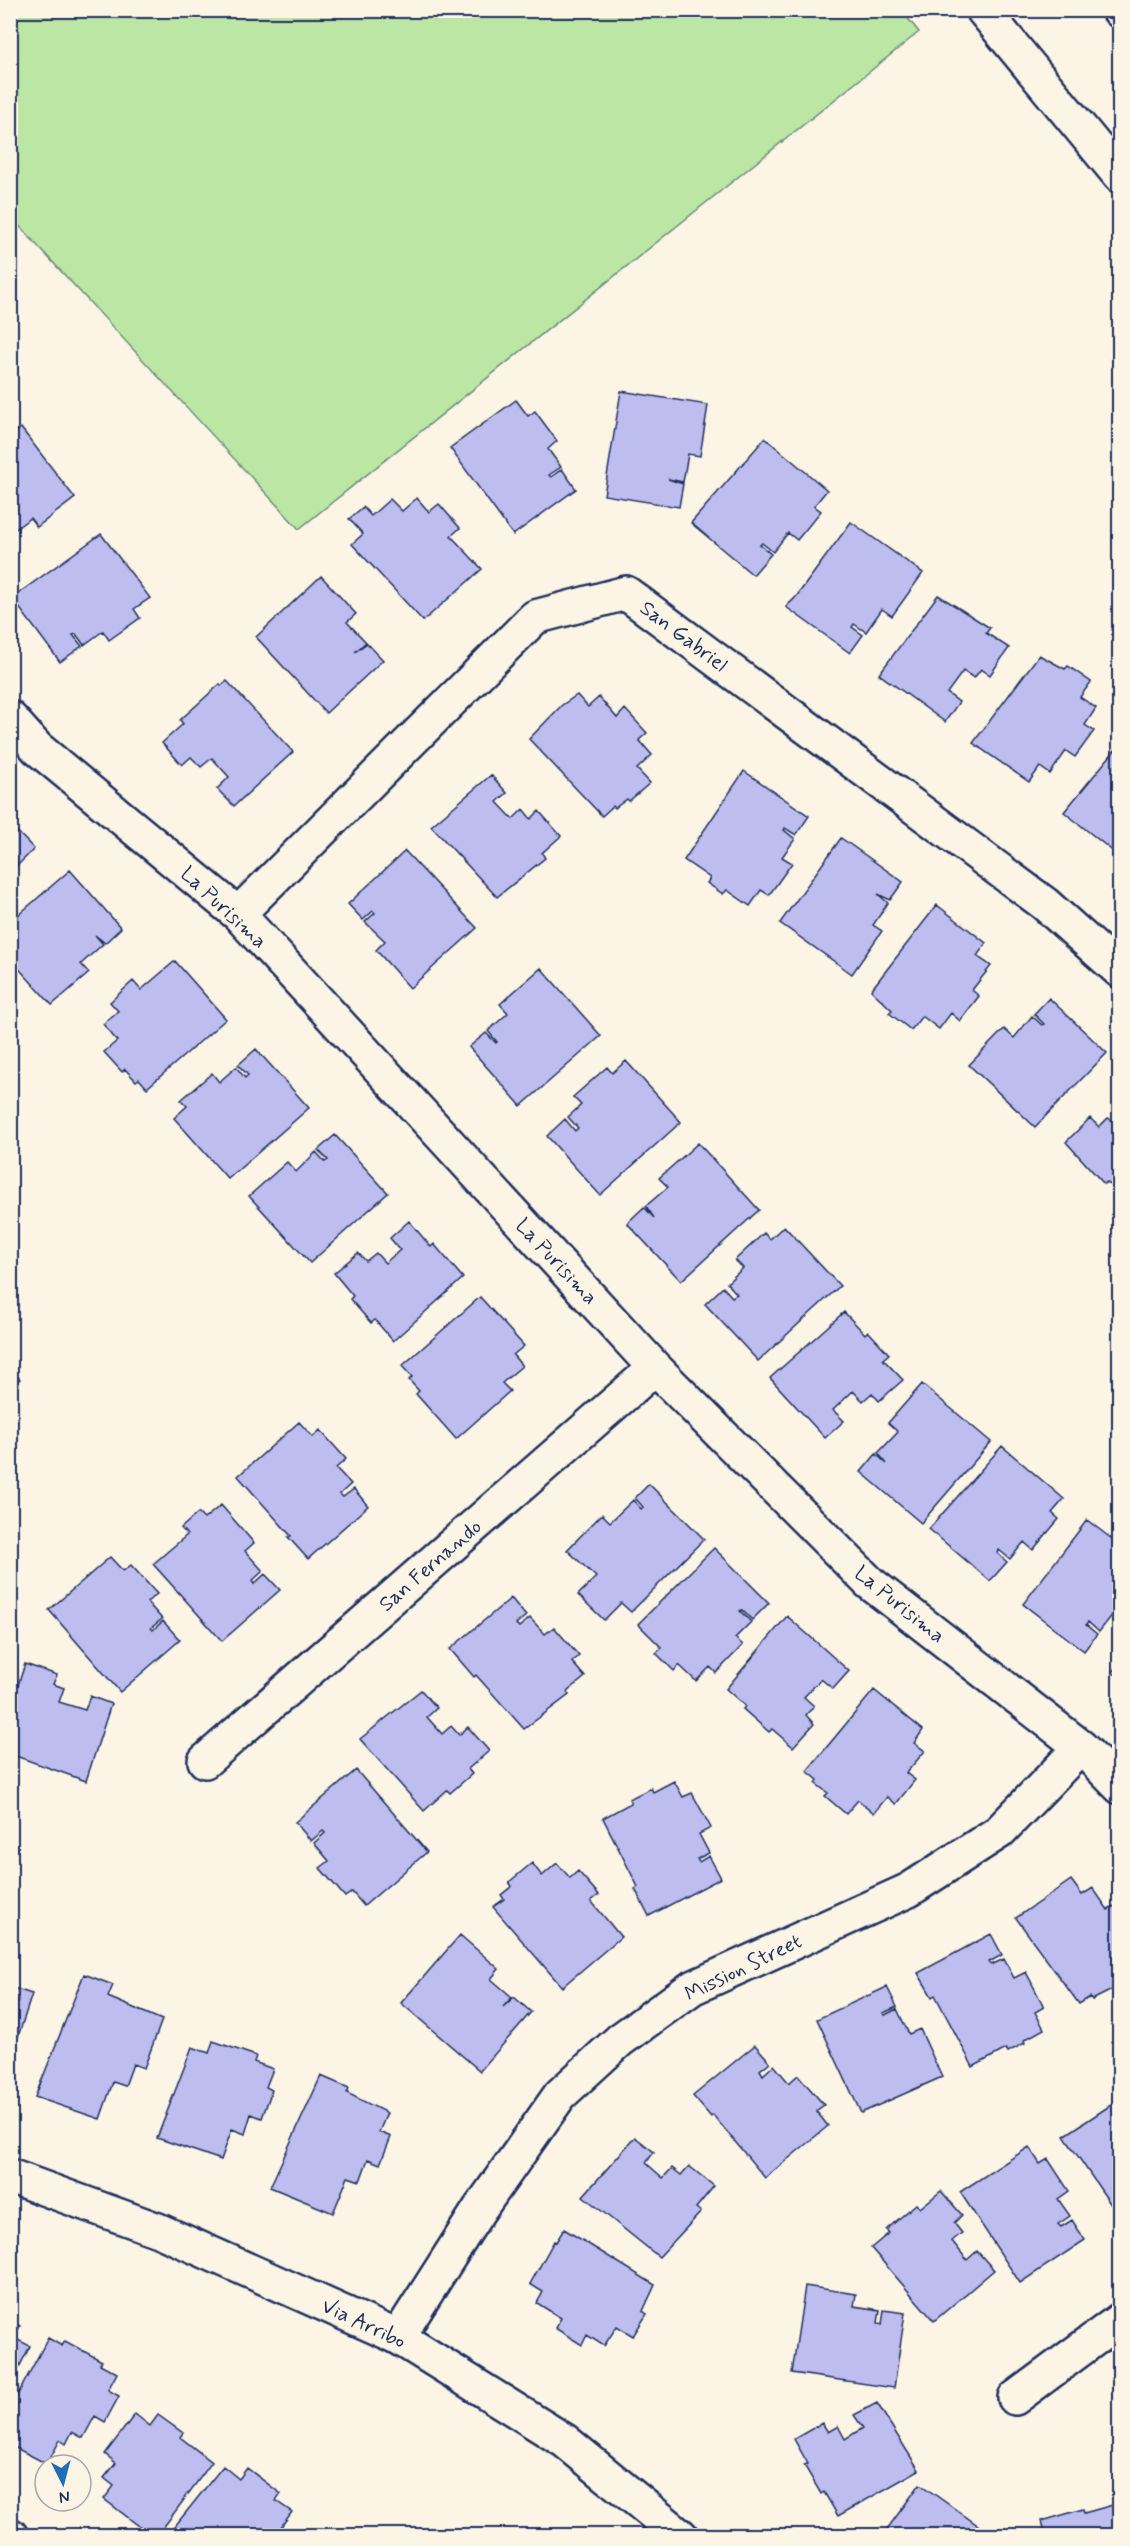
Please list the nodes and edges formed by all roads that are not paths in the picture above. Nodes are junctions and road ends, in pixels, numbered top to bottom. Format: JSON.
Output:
{"nodes":[{"id":1,"x":983,"y":10,"type":"edge"},
{"id":2,"x":1119,"y":176,"type":"edge"},
{"id":3,"x":10,"y":718,"type":"edge"},
{"id":4,"x":238,"y":914,"type":"junction"},
{"id":5,"x":1119,"y":971,"type":"edge"},
{"id":6,"x":655,"y":1368,"type":"junction"},
{"id":7,"x":1081,"y":1747,"type":"junction"},
{"id":8,"x":205,"y":1761,"type":"dead end"},
{"id":9,"x":1119,"y":1787,"type":"edge"},
{"id":10,"x":10,"y":2176,"type":"edge"},
{"id":11,"x":1119,"y":2320,"type":"edge"},
{"id":12,"x":398,"y":2337,"type":"junction"},
{"id":13,"x":1015,"y":2398,"type":"dead end"},
{"id":14,"x":681,"y":2535,"type":"edge"}],
"edges":[{"from":1,"to":2,"type":"street"},
{"from":3,"to":4,"type":"street","name":"La Purisima"},
{"from":4,"to":5,"type":"street","name":"San Gabriel"},
{"from":4,"to":6,"type":"street","name":"La Purisima"},
{"from":6,"to":7,"type":"street","name":"La Purisima"},
{"from":6,"to":8,"type":"street","name":"San Fernando"},
{"from":7,"to":9,"type":"street","name":"La Purisima"},
{"from":7,"to":12,"type":"street","name":"Mission Street"},
{"from":10,"to":12,"type":"street","name":"Via Arribo"},
{"from":11,"to":13,"type":"street"},
{"from":12,"to":14,"type":"street","name":"Via Arribo"}]}
